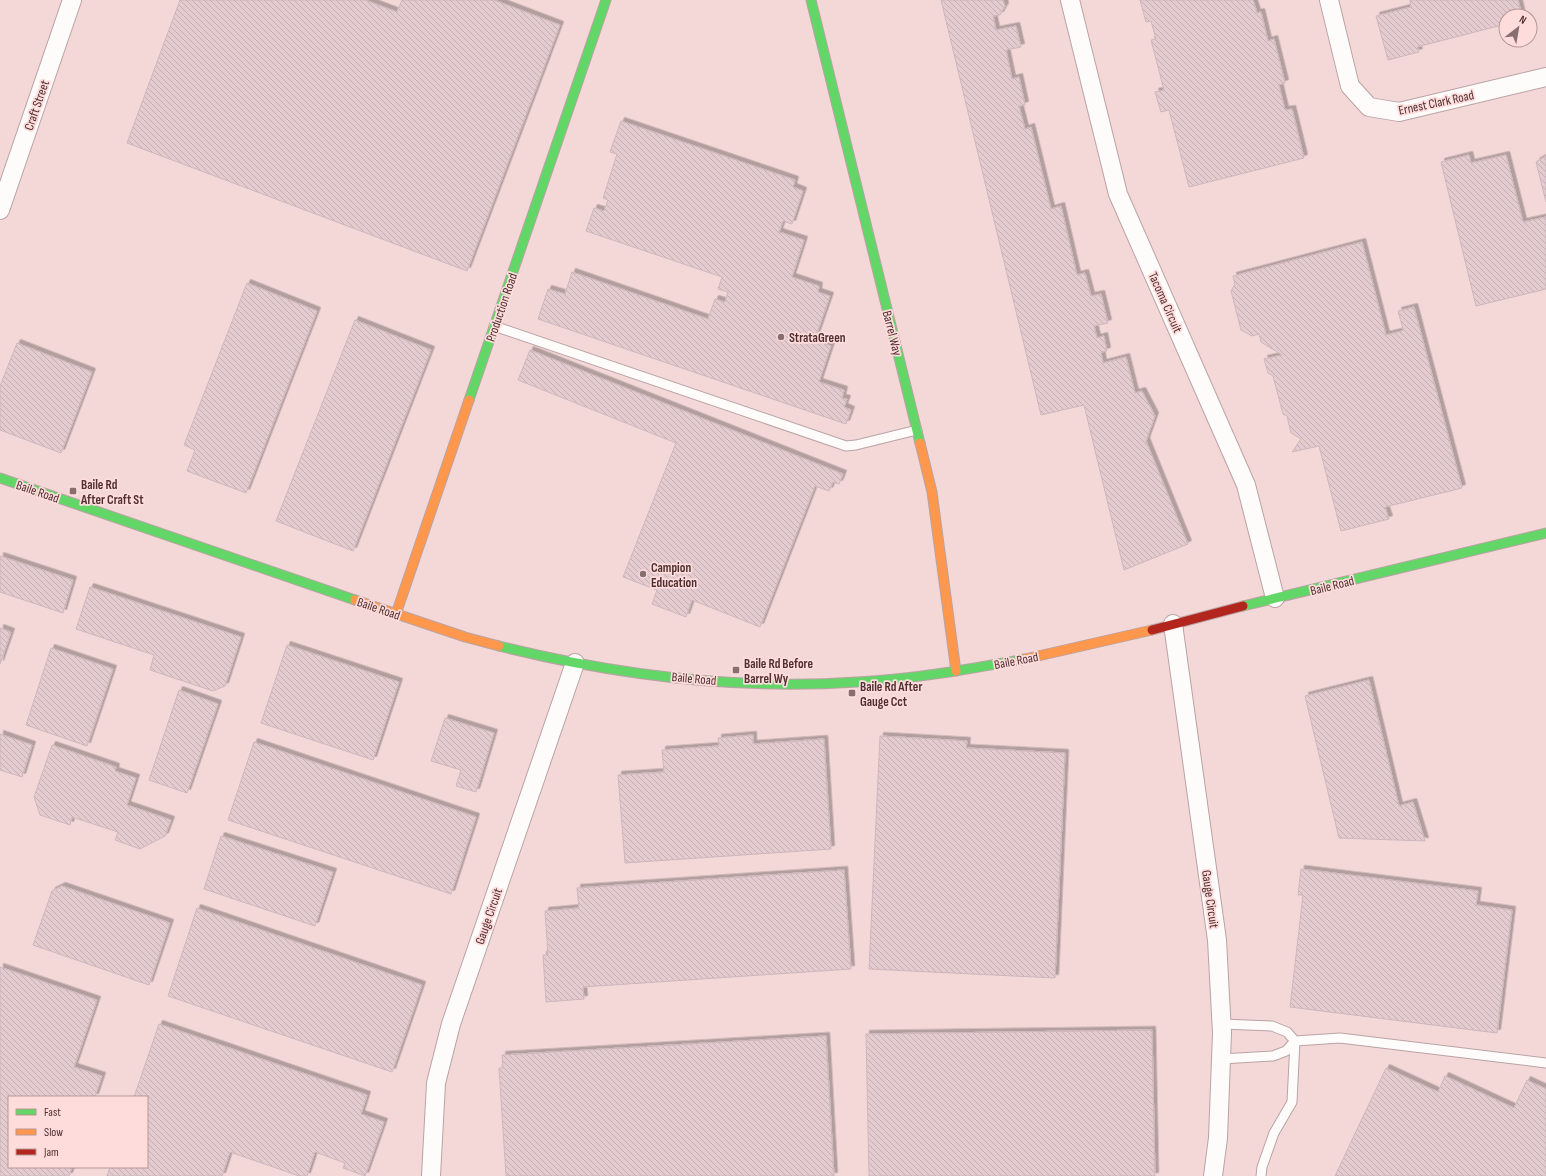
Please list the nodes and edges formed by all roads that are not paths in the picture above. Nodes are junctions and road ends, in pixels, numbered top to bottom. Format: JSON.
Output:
{"nodes":[{"id":1,"x":72,"y":0,"type":"edge"},
{"id":2,"x":606,"y":0,"type":"edge"},
{"id":3,"x":811,"y":0,"type":"edge"},
{"id":4,"x":1070,"y":0,"type":"edge"},
{"id":5,"x":1329,"y":0,"type":"edge"},
{"id":6,"x":1546,"y":77,"type":"edge"},
{"id":7,"x":0,"y":210,"type":"edge"},
{"id":8,"x":494,"y":326,"type":"junction"},
{"id":9,"x":917,"y":430,"type":"junction"},
{"id":10,"x":0,"y":478,"type":"edge"},
{"id":11,"x":1546,"y":533,"type":"edge"},
{"id":12,"x":1275,"y":598,"type":"junction"},
{"id":13,"x":396,"y":614,"type":"junction"},
{"id":14,"x":1173,"y":624,"type":"junction"},
{"id":15,"x":575,"y":663,"type":"junction"},
{"id":16,"x":956,"y":670,"type":"junction"},
{"id":17,"x":1222,"y":1024,"type":"junction"},
{"id":18,"x":1295,"y":1041,"type":"junction"},
{"id":19,"x":1221,"y":1059,"type":"junction"},
{"id":20,"x":1546,"y":1063,"type":"edge"},
{"id":21,"x":430,"y":1176,"type":"edge"},
{"id":22,"x":1213,"y":1176,"type":"edge"},
{"id":23,"x":1261,"y":1176,"type":"edge"}],
"edges":[{"from":1,"to":7,"type":"street","name":"Craft Street"},
{"from":2,"to":8,"type":"street","name":"Production Road"},
{"from":3,"to":9,"type":"street","name":"Barrel Way"},
{"from":4,"to":12,"type":"street","name":"Tacoma Circuit"},
{"from":5,"to":6,"type":"street","name":"Ernest Clark Road"},
{"from":8,"to":9,"type":"lane"},
{"from":8,"to":13,"type":"street","name":"Production Road"},
{"from":9,"to":16,"type":"street","name":"Barrel Way"},
{"from":10,"to":13,"type":"street","name":"Baile Road"},
{"from":11,"to":12,"type":"street","name":"Baile Road"},
{"from":12,"to":14,"type":"street","name":"Baile Road"},
{"from":13,"to":15,"type":"street","name":"Baile Road"},
{"from":14,"to":16,"type":"street","name":"Baile Road"},
{"from":14,"to":17,"type":"street","name":"Gauge Circuit"},
{"from":15,"to":16,"type":"street","name":"Baile Road"},
{"from":15,"to":21,"type":"street","name":"Gauge Circuit"},
{"from":17,"to":18,"type":"lane"},
{"from":17,"to":19,"type":"street","name":"Gauge Circuit"},
{"from":18,"to":19,"type":"lane"},
{"from":18,"to":20,"type":"lane"},
{"from":18,"to":23,"type":"lane"},
{"from":19,"to":22,"type":"street","name":"Gauge Circuit"}]}
